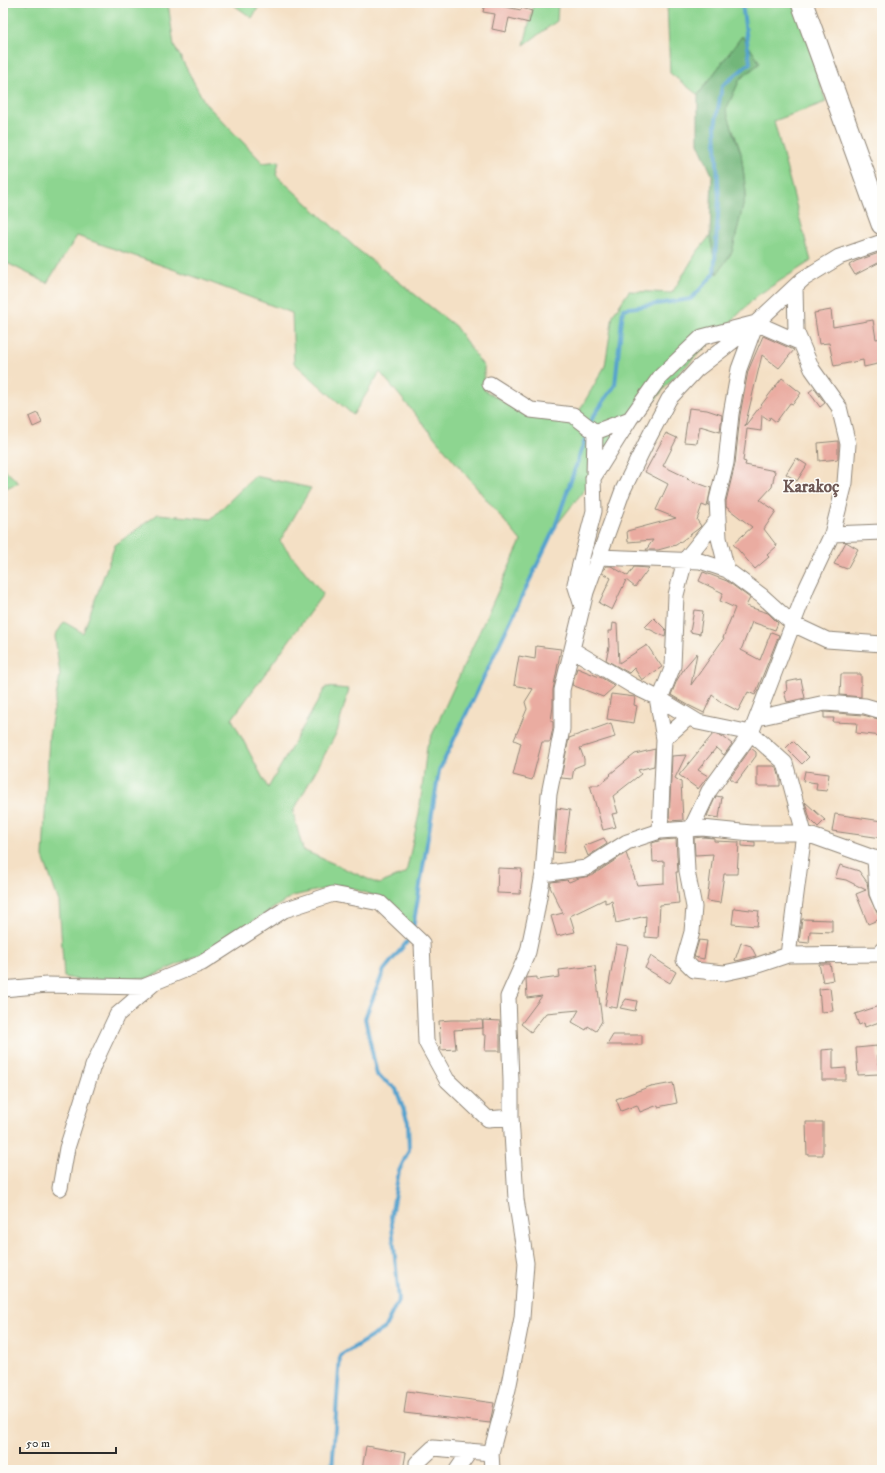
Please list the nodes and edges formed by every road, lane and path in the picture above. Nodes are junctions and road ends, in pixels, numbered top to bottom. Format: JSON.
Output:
{"nodes":[{"id":1,"x":802,"y":3,"type":"edge"},
{"id":2,"x":881,"y":219,"type":"edge"},
{"id":3,"x":882,"y":242,"type":"edge"},
{"id":4,"x":795,"y":287,"type":"junction"},
{"id":5,"x":756,"y":323,"type":"junction"},
{"id":6,"x":801,"y":343,"type":"junction"},
{"id":7,"x":490,"y":384,"type":"dead end"},
{"id":8,"x":630,"y":420,"type":"junction"},
{"id":9,"x":595,"y":432,"type":"junction"},
{"id":10,"x":594,"y":478,"type":"junction"},
{"id":11,"x":718,"y":519,"type":"junction"},
{"id":12,"x":882,"y":532,"type":"edge"},
{"id":13,"x":832,"y":534,"type":"junction"},
{"id":14,"x":599,"y":557,"type":"junction"},
{"id":15,"x":685,"y":560,"type":"junction"},
{"id":16,"x":727,"y":570,"type":"junction"},
{"id":17,"x":582,"y":606,"type":"junction"},
{"id":18,"x":793,"y":624,"type":"junction"},
{"id":19,"x":882,"y":644,"type":"edge"},
{"id":20,"x":573,"y":650,"type":"junction"},
{"id":21,"x":658,"y":698,"type":"junction"},
{"id":22,"x":882,"y":711,"type":"edge"},
{"id":23,"x":689,"y":717,"type":"junction"},
{"id":24,"x":757,"y":718,"type":"junction"},
{"id":25,"x":751,"y":733,"type":"junction"},
{"id":26,"x":664,"y":739,"type":"junction"},
{"id":27,"x":688,"y":829,"type":"junction"},
{"id":28,"x":660,"y":831,"type":"junction"},
{"id":29,"x":804,"y":833,"type":"junction"},
{"id":30,"x":878,"y":859,"type":"edge"},
{"id":31,"x":543,"y":874,"type":"junction"},
{"id":32,"x":882,"y":905,"type":"edge"},
{"id":33,"x":882,"y":950,"type":"edge"},
{"id":34,"x":788,"y":955,"type":"junction"},
{"id":35,"x":155,"y":982,"type":"junction"},
{"id":36,"x":3,"y":989,"type":"edge"},
{"id":37,"x":511,"y":1117,"type":"junction"},
{"id":38,"x":60,"y":1188,"type":"dead end"},
{"id":39,"x":470,"y":1451,"type":"junction"},
{"id":40,"x":491,"y":1453,"type":"junction"},
{"id":41,"x":419,"y":1470,"type":"edge"},
{"id":42,"x":457,"y":1470,"type":"edge"},
{"id":43,"x":492,"y":1470,"type":"edge"}],
"edges":[{"from":1,"to":2,"type":"street"},
{"from":3,"to":4,"type":"street"},
{"from":4,"to":5,"type":"street"},
{"from":4,"to":6,"type":"street"},
{"from":5,"to":6,"type":"street"},
{"from":5,"to":8,"type":"street"},
{"from":5,"to":11,"type":"street"},
{"from":5,"to":14,"type":"street"},
{"from":6,"to":13,"type":"street"},
{"from":7,"to":9,"type":"street"},
{"from":8,"to":9,"type":"street"},
{"from":8,"to":10,"type":"street"},
{"from":9,"to":10,"type":"street"},
{"from":10,"to":17,"type":"street"},
{"from":11,"to":15,"type":"street"},
{"from":11,"to":16,"type":"street"},
{"from":12,"to":13,"type":"street"},
{"from":13,"to":18,"type":"street"},
{"from":14,"to":15,"type":"street"},
{"from":14,"to":17,"type":"street"},
{"from":15,"to":16,"type":"street"},
{"from":15,"to":21,"type":"street"},
{"from":16,"to":18,"type":"street"},
{"from":17,"to":20,"type":"street"},
{"from":18,"to":19,"type":"street"},
{"from":18,"to":24,"type":"street"},
{"from":20,"to":21,"type":"street"},
{"from":20,"to":31,"type":"street"},
{"from":21,"to":23,"type":"street"},
{"from":21,"to":26,"type":"street"},
{"from":22,"to":24,"type":"street"},
{"from":23,"to":25,"type":"street"},
{"from":23,"to":26,"type":"street"},
{"from":24,"to":25,"type":"street"},
{"from":25,"to":27,"type":"street"},
{"from":25,"to":29,"type":"street"},
{"from":26,"to":28,"type":"street"},
{"from":27,"to":28,"type":"street"},
{"from":27,"to":29,"type":"street"},
{"from":27,"to":34,"type":"street"},
{"from":28,"to":31,"type":"street"},
{"from":29,"to":30,"type":"street"},
{"from":29,"to":34,"type":"street"},
{"from":30,"to":32,"type":"street"},
{"from":31,"to":37,"type":"street"},
{"from":33,"to":34,"type":"street"},
{"from":35,"to":36,"type":"street"},
{"from":35,"to":37,"type":"street"},
{"from":35,"to":38,"type":"street"},
{"from":37,"to":40,"type":"street"},
{"from":39,"to":40,"type":"street"},
{"from":39,"to":41,"type":"street"},
{"from":39,"to":42,"type":"street"},
{"from":40,"to":43,"type":"street"}]}
